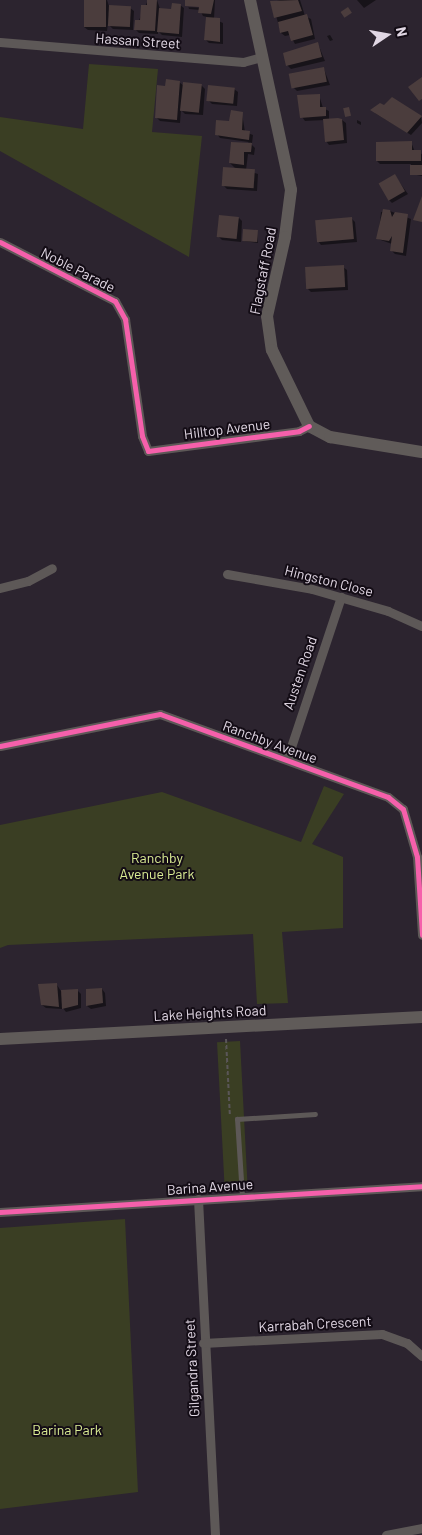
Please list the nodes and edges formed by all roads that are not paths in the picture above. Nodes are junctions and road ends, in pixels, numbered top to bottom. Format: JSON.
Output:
{"nodes":[{"id":1,"x":250,"y":0,"type":"edge"},
{"id":2,"x":0,"y":44,"type":"edge"},
{"id":3,"x":262,"y":57,"type":"junction"},
{"id":4,"x":0,"y":242,"type":"edge"},
{"id":5,"x":309,"y":426,"type":"junction"},
{"id":6,"x":148,"y":451,"type":"joint"},
{"id":7,"x":422,"y":452,"type":"edge"},
{"id":8,"x":52,"y":568,"type":"dead end"},
{"id":9,"x":227,"y":574,"type":"dead end"},
{"id":10,"x":0,"y":588,"type":"edge"},
{"id":11,"x":341,"y":597,"type":"junction"},
{"id":12,"x":422,"y":626,"type":"edge"},
{"id":13,"x":0,"y":746,"type":"edge"},
{"id":14,"x":287,"y":759,"type":"junction"},
{"id":15,"x":422,"y":935,"type":"edge"},
{"id":16,"x":422,"y":1017,"type":"edge"},
{"id":17,"x":0,"y":1039,"type":"edge"},
{"id":18,"x":314,"y":1114,"type":"dead end"},
{"id":19,"x":422,"y":1186,"type":"edge"},
{"id":20,"x":242,"y":1196,"type":"junction"},
{"id":21,"x":198,"y":1199,"type":"junction"},
{"id":22,"x":0,"y":1212,"type":"edge"},
{"id":23,"x":203,"y":1342,"type":"junction"},
{"id":24,"x":422,"y":1356,"type":"edge"},
{"id":25,"x":422,"y":1528,"type":"edge"},
{"id":26,"x":215,"y":1535,"type":"edge"},
{"id":27,"x":386,"y":1535,"type":"edge"}],
"edges":[{"from":1,"to":3,"type":"main road","name":"Flagstaff Road"},
{"from":2,"to":3,"type":"street","name":"Hassan Street"},
{"from":3,"to":5,"type":"main road","name":"Flagstaff Road"},
{"from":4,"to":6,"type":"street","name":"Noble Parade"},
{"from":5,"to":6,"type":"street","name":"Hilltop Avenue"},
{"from":5,"to":7,"type":"main road"},
{"from":8,"to":10,"type":"street"},
{"from":9,"to":11,"type":"street","name":"Hingston Close"},
{"from":11,"to":12,"type":"street","name":"Hingston Close"},
{"from":11,"to":14,"type":"street","name":"Austen Road"},
{"from":13,"to":14,"type":"street","name":"Ranchby Avenue"},
{"from":14,"to":15,"type":"street","name":"Ranchby Avenue"},
{"from":16,"to":17,"type":"main road","name":"Lake Heights Road"},
{"from":18,"to":20,"type":"lane"},
{"from":19,"to":20,"type":"street","name":"Barina Avenue"},
{"from":20,"to":21,"type":"street","name":"Barina Avenue"},
{"from":21,"to":22,"type":"street","name":"Barina Avenue"},
{"from":21,"to":23,"type":"street","name":"Gilgandra Street"},
{"from":23,"to":24,"type":"street","name":"Karrabah Crescent"},
{"from":23,"to":26,"type":"street","name":"Gilgandra Street"},
{"from":25,"to":27,"type":"street"}]}
